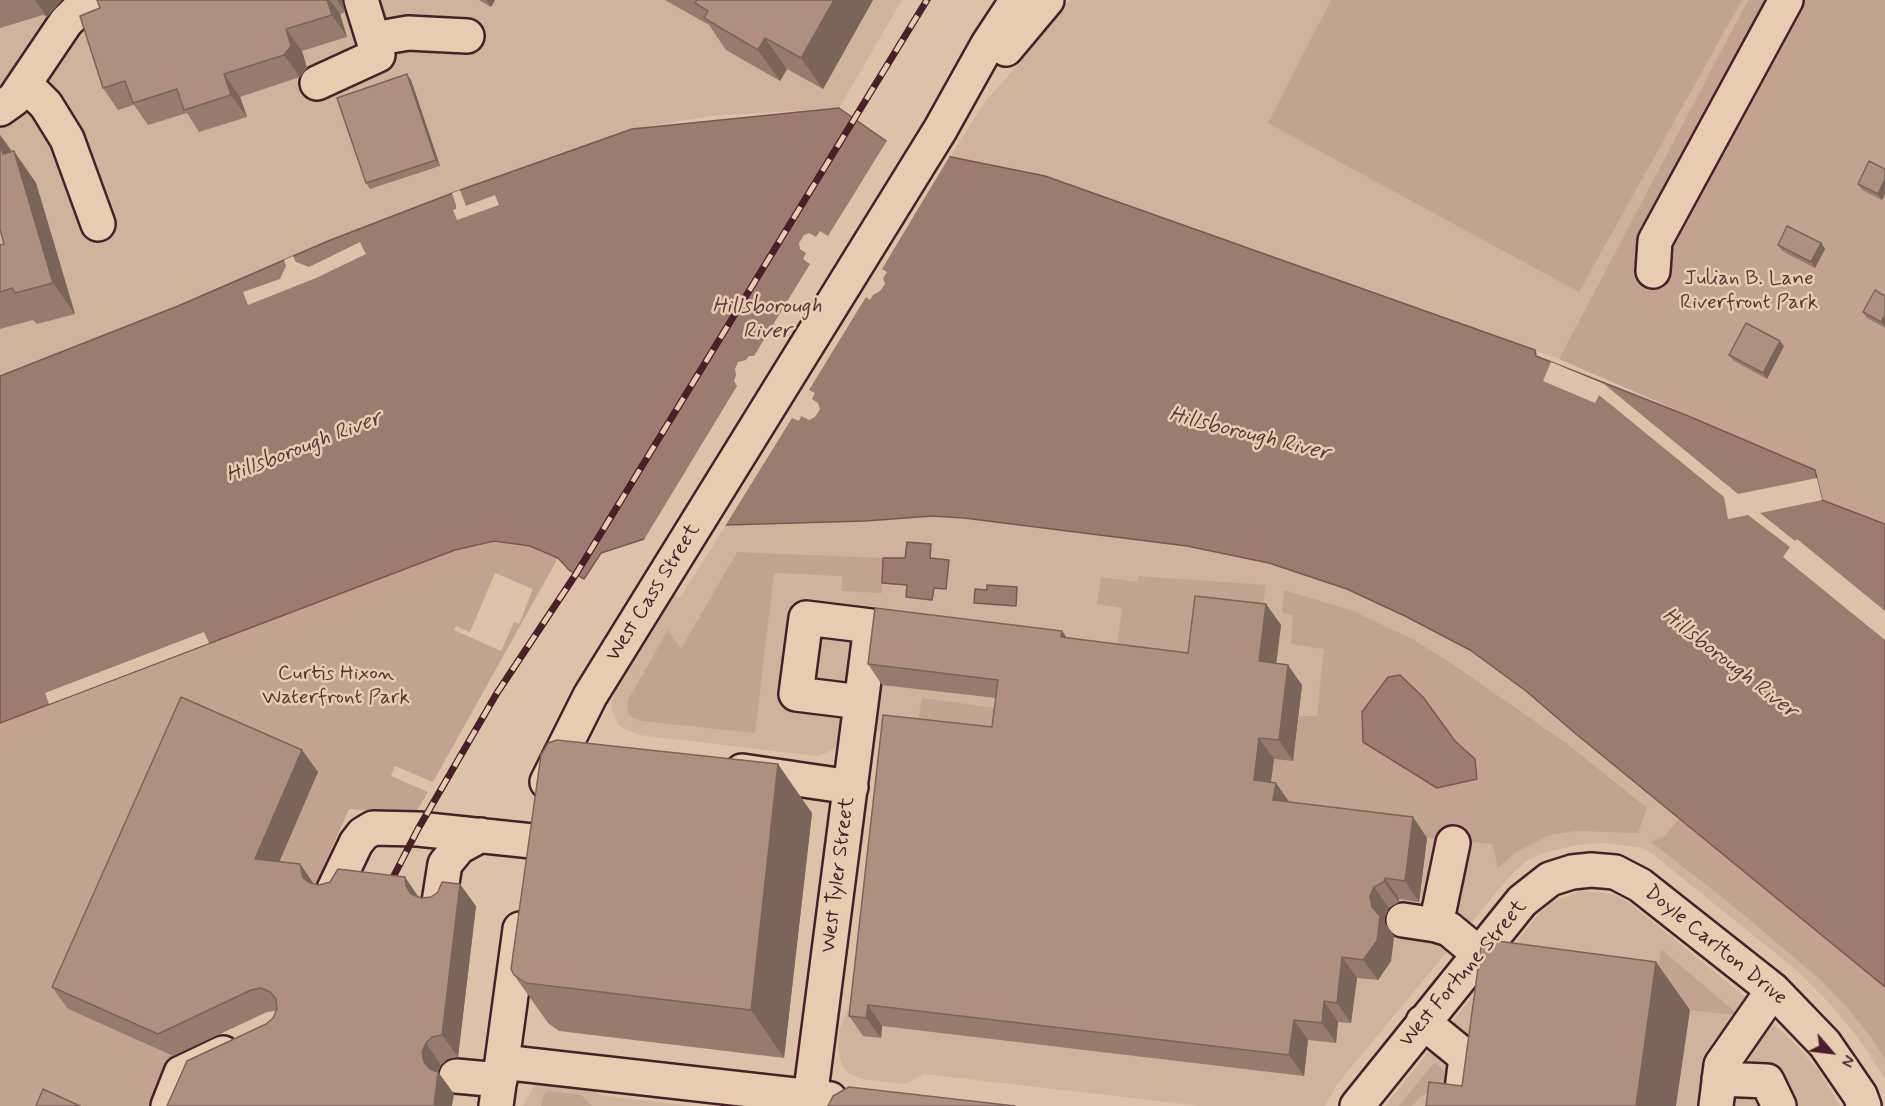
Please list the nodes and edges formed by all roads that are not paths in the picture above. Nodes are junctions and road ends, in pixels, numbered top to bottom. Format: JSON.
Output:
{"nodes":[{"id":1,"x":88,"y":0,"type":"edge"},
{"id":2,"x":361,"y":0,"type":"edge"},
{"id":3,"x":1017,"y":0,"type":"edge"},
{"id":4,"x":1047,"y":0,"type":"edge"},
{"id":5,"x":1786,"y":0,"type":"edge"},
{"id":6,"x":467,"y":36,"type":"dead end"},
{"id":7,"x":374,"y":39,"type":"junction"},
{"id":8,"x":317,"y":83,"type":"dead end"},
{"id":9,"x":25,"y":84,"type":"junction"},
{"id":10,"x":0,"y":109,"type":"edge"},
{"id":11,"x":940,"y":130,"type":"junction"},
{"id":12,"x":98,"y":224,"type":"dead end"},
{"id":13,"x":1653,"y":271,"type":"dead end"},
{"id":14,"x":861,"y":702,"type":"dead end"},
{"id":15,"x":565,"y":745,"type":"junction"},
{"id":16,"x":598,"y":751,"type":"edge"},
{"id":17,"x":712,"y":767,"type":"edge"},
{"id":18,"x":851,"y":787,"type":"junction"},
{"id":19,"x":418,"y":829,"type":"junction"},
{"id":20,"x":481,"y":835,"type":"junction"},
{"id":21,"x":532,"y":841,"type":"junction"},
{"id":22,"x":1453,"y":843,"type":"dead end"},
{"id":23,"x":445,"y":864,"type":"junction"},
{"id":24,"x":1590,"y":870,"type":"joint"},
{"id":25,"x":334,"y":889,"type":"edge"},
{"id":26,"x":440,"y":902,"type":"edge"},
{"id":27,"x":1402,"y":920,"type":"dead end"},
{"id":28,"x":1436,"y":925,"type":"junction"},
{"id":29,"x":1479,"y":954,"type":"junction"},
{"id":30,"x":1773,"y":990,"type":"junction"},
{"id":31,"x":1423,"y":1022,"type":"junction"},
{"id":32,"x":253,"y":1039,"type":"edge"},
{"id":33,"x":456,"y":1076,"type":"dead end"},
{"id":34,"x":499,"y":1083,"type":"edge"},
{"id":35,"x":1717,"y":1092,"type":"edge"},
{"id":36,"x":861,"y":1101,"type":"edge"},
{"id":37,"x":1459,"y":1101,"type":"edge"},
{"id":38,"x":810,"y":1102,"type":"edge"},
{"id":39,"x":168,"y":1106,"type":"edge"},
{"id":40,"x":1357,"y":1106,"type":"edge"},
{"id":41,"x":1779,"y":1106,"type":"edge"},
{"id":42,"x":1864,"y":1106,"type":"edge"}],
"edges":[{"from":1,"to":9,"type":"street"},
{"from":2,"to":7,"type":"street"},
{"from":3,"to":11,"type":"street","name":"West Cass Street"},
{"from":4,"to":11,"type":"street","name":"West Cass Street"},
{"from":5,"to":13,"type":"street"},
{"from":6,"to":7,"type":"street"},
{"from":7,"to":8,"type":"street"},
{"from":9,"to":10,"type":"street"},
{"from":9,"to":12,"type":"street"},
{"from":11,"to":15,"type":"street","name":"West Cass Street"},
{"from":14,"to":18,"type":"street"},
{"from":15,"to":16,"type":"street"},
{"from":15,"to":21,"type":"street","name":"West Cass Street"},
{"from":17,"to":18,"type":"street","name":"West Tyler Street"},
{"from":18,"to":38,"type":"street","name":"West Tyler Street"},
{"from":19,"to":20,"type":"street"},
{"from":19,"to":23,"type":"street"},
{"from":19,"to":25,"type":"street"},
{"from":20,"to":21,"type":"street"},
{"from":20,"to":23,"type":"street"},
{"from":21,"to":34,"type":"street","name":"West Cass Street"},
{"from":22,"to":28,"type":"street"},
{"from":23,"to":26,"type":"street"},
{"from":24,"to":29,"type":"street","name":"West Fortune Street"},
{"from":24,"to":30,"type":"street","name":"Doyle Carlton Drive"},
{"from":27,"to":28,"type":"street"},
{"from":28,"to":29,"type":"street"},
{"from":29,"to":31,"type":"street","name":"West Fortune Street"},
{"from":30,"to":35,"type":"street"},
{"from":30,"to":42,"type":"street","name":"Doyle Carlton Drive"},
{"from":31,"to":37,"type":"street"},
{"from":31,"to":40,"type":"street","name":"West Fortune Street"},
{"from":32,"to":39,"type":"street"},
{"from":33,"to":34,"type":"street"},
{"from":34,"to":38,"type":"street"},
{"from":35,"to":41,"type":"street"},
{"from":36,"to":38,"type":"street"}]}
